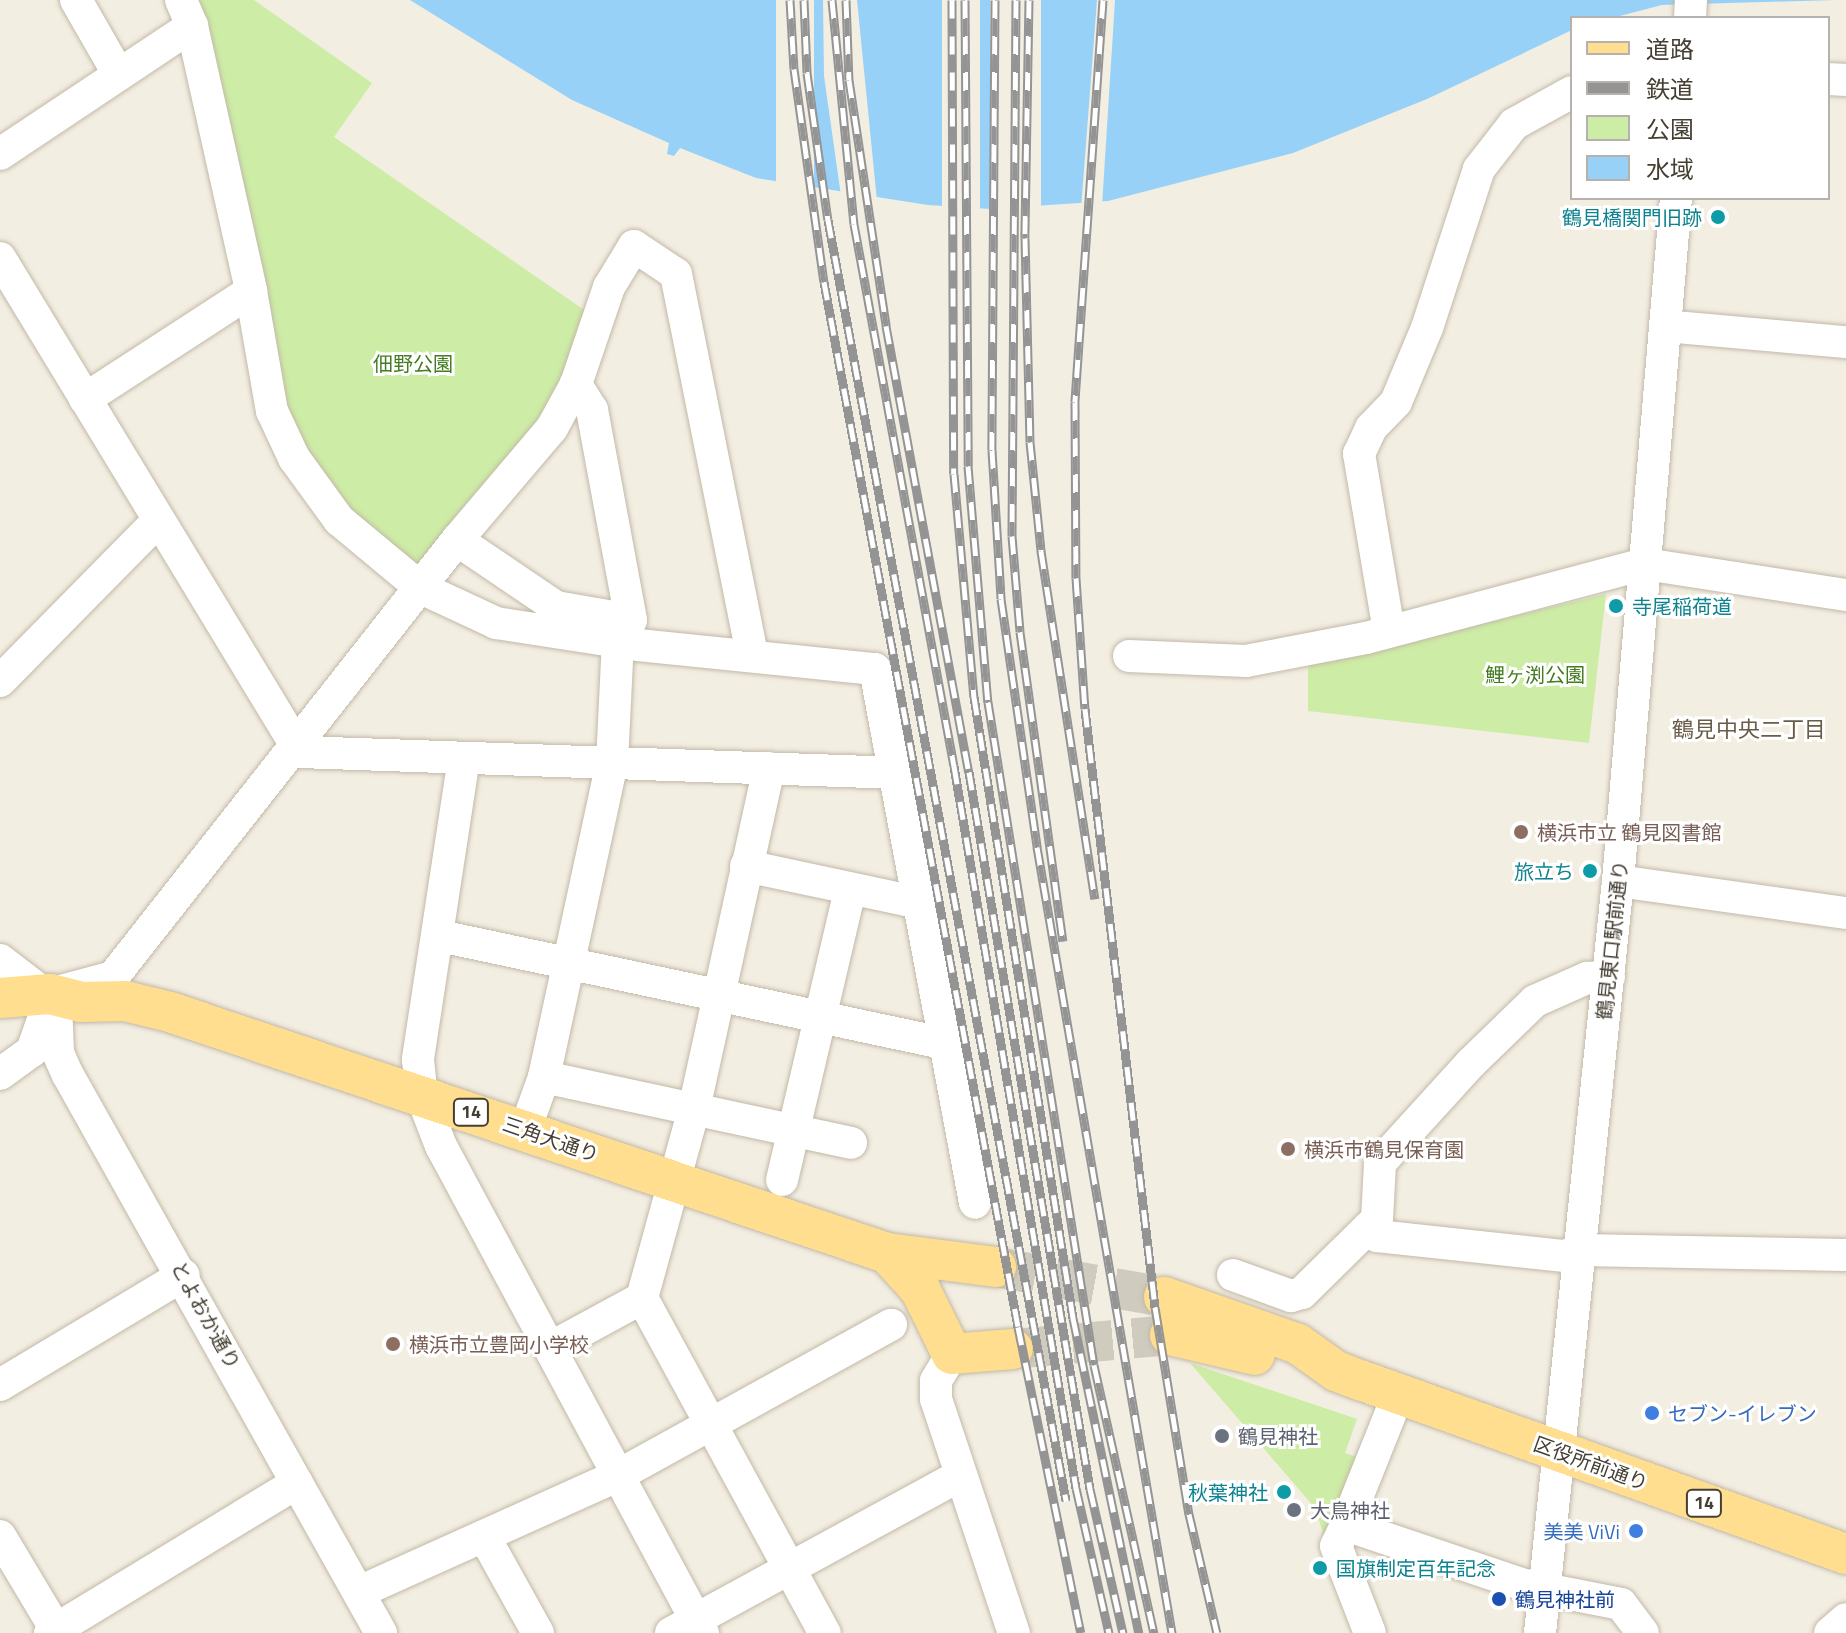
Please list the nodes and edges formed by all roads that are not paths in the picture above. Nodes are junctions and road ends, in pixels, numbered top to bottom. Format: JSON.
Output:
{"nodes":[{"id":1,"x":76,"y":0,"type":"edge"},
{"id":2,"x":187,"y":13,"type":"edge"},
{"id":3,"x":119,"y":75,"type":"junction"},
{"id":4,"x":1570,"y":93,"type":"edge"},
{"id":5,"x":0,"y":154,"type":"edge"},
{"id":6,"x":1676,"y":200,"type":"edge"},
{"id":7,"x":0,"y":258,"type":"edge"},
{"id":8,"x":251,"y":291,"type":"junction"},
{"id":9,"x":1665,"y":326,"type":"junction"},
{"id":10,"x":1846,"y":342,"type":"edge"},
{"id":11,"x":576,"y":384,"type":"junction"},
{"id":12,"x":85,"y":399,"type":"junction"},
{"id":13,"x":159,"y":520,"type":"junction"},
{"id":14,"x":457,"y":540,"type":"junction"},
{"id":15,"x":1645,"y":564,"type":"junction"},
{"id":16,"x":421,"y":588,"type":"junction"},
{"id":17,"x":1846,"y":595,"type":"edge"},
{"id":18,"x":1389,"y":631,"type":"junction"},
{"id":19,"x":618,"y":641,"type":"junction"},
{"id":20,"x":752,"y":656,"type":"junction"},
{"id":21,"x":1129,"y":656,"type":"dead end"},
{"id":22,"x":0,"y":681,"type":"edge"},
{"id":23,"x":296,"y":748,"type":"junction"},
{"id":24,"x":464,"y":758,"type":"junction"},
{"id":25,"x":612,"y":763,"type":"junction"},
{"id":26,"x":769,"y":768,"type":"junction"},
{"id":27,"x":898,"y":773,"type":"junction"},
{"id":28,"x":746,"y":866,"type":"junction"},
{"id":29,"x":1618,"y":881,"type":"junction"},
{"id":30,"x":850,"y":890,"type":"junction"},
{"id":31,"x":920,"y":898,"type":"junction"},
{"id":32,"x":1846,"y":913,"type":"edge"},
{"id":33,"x":440,"y":936,"type":"junction"},
{"id":34,"x":0,"y":960,"type":"edge"},
{"id":35,"x":569,"y":962,"type":"junction"},
{"id":36,"x":1609,"y":977,"type":"junction"},
{"id":37,"x":50,"y":994,"type":"junction"},
{"id":38,"x":716,"y":995,"type":"junction"},
{"id":39,"x":0,"y":998,"type":"edge"},
{"id":40,"x":819,"y":1016,"type":"junction"},
{"id":41,"x":947,"y":1044,"type":"junction"},
{"id":42,"x":0,"y":1074,"type":"edge"},
{"id":43,"x":544,"y":1077,"type":"junction"},
{"id":44,"x":422,"y":1097,"type":"junction"},
{"id":45,"x":694,"y":1109,"type":"junction"},
{"id":46,"x":525,"y":1130,"type":"junction"},
{"id":47,"x":794,"y":1131,"type":"junction"},
{"id":48,"x":851,"y":1143,"type":"dead end"},
{"id":49,"x":673,"y":1180,"type":"junction"},
{"id":50,"x":782,"y":1180,"type":"dead end"},
{"id":51,"x":975,"y":1203,"type":"dead end"},
{"id":52,"x":1368,"y":1228,"type":"junction"},
{"id":53,"x":1581,"y":1250,"type":"junction"},
{"id":54,"x":887,"y":1253,"type":"junction"},
{"id":55,"x":1846,"y":1255,"type":"edge"},
{"id":56,"x":996,"y":1267,"type":"tunnel mouth"},
{"id":57,"x":184,"y":1275,"type":"junction"},
{"id":58,"x":1233,"y":1275,"type":"dead end"},
{"id":59,"x":1164,"y":1297,"type":"tunnel mouth"},
{"id":60,"x":642,"y":1298,"type":"junction"},
{"id":61,"x":891,"y":1325,"type":"dead end"},
{"id":62,"x":1170,"y":1335,"type":"tunnel mouth"},
{"id":63,"x":550,"y":1348,"type":"junction"},
{"id":64,"x":1013,"y":1349,"type":"tunnel mouth"},
{"id":65,"x":952,"y":1354,"type":"junction"},
{"id":66,"x":1336,"y":1371,"type":"junction"},
{"id":67,"x":0,"y":1385,"type":"edge"},
{"id":68,"x":1398,"y":1395,"type":"junction"},
{"id":69,"x":712,"y":1426,"type":"junction"},
{"id":70,"x":1563,"y":1452,"type":"junction"},
{"id":71,"x":617,"y":1476,"type":"junction"},
{"id":72,"x":948,"y":1482,"type":"dead end"},
{"id":73,"x":297,"y":1483,"type":"junction"},
{"id":74,"x":1346,"y":1525,"type":"junction"},
{"id":75,"x":0,"y":1536,"type":"edge"},
{"id":76,"x":484,"y":1536,"type":"junction"},
{"id":77,"x":1846,"y":1554,"type":"edge"},
{"id":78,"x":789,"y":1569,"type":"junction"},
{"id":79,"x":1544,"y":1590,"type":"junction"},
{"id":80,"x":359,"y":1592,"type":"junction"},
{"id":81,"x":1846,"y":1619,"type":"edge"},
{"id":82,"x":690,"y":1629,"type":"edge"},
{"id":83,"x":55,"y":1632,"type":"edge"},
{"id":84,"x":381,"y":1633,"type":"edge"},
{"id":85,"x":538,"y":1633,"type":"edge"},
{"id":86,"x":825,"y":1633,"type":"edge"},
{"id":87,"x":1014,"y":1633,"type":"edge"},
{"id":88,"x":1370,"y":1633,"type":"edge"},
{"id":89,"x":1540,"y":1633,"type":"edge"},
{"id":90,"x":1643,"y":1633,"type":"edge"},
{"id":91,"x":1830,"y":1633,"type":"edge"}],
"edges":[{"from":1,"to":3,"type":"street"},
{"from":2,"to":3,"type":"street"},
{"from":2,"to":8,"type":"street"},
{"from":3,"to":5,"type":"street"},
{"from":4,"to":18,"type":"street"},
{"from":6,"to":9,"type":"street","name":"鶴見東口駅前通り"},
{"from":7,"to":12,"type":"street"},
{"from":8,"to":12,"type":"street"},
{"from":8,"to":16,"type":"street"},
{"from":9,"to":10,"type":"street"},
{"from":9,"to":15,"type":"street","name":"鶴見東口駅前通り"},
{"from":11,"to":14,"type":"street"},
{"from":11,"to":14,"type":"street"},
{"from":11,"to":20,"type":"street"},
{"from":12,"to":13,"type":"street"},
{"from":13,"to":22,"type":"street"},
{"from":13,"to":23,"type":"street"},
{"from":14,"to":16,"type":"street"},
{"from":15,"to":17,"type":"street"},
{"from":15,"to":18,"type":"street"},
{"from":15,"to":29,"type":"street","name":"鶴見東口駅前通り"},
{"from":16,"to":19,"type":"street"},
{"from":16,"to":23,"type":"street"},
{"from":18,"to":21,"type":"street"},
{"from":19,"to":20,"type":"street"},
{"from":19,"to":25,"type":"street"},
{"from":20,"to":27,"type":"street"},
{"from":23,"to":24,"type":"street"},
{"from":23,"to":37,"type":"street"},
{"from":24,"to":25,"type":"street"},
{"from":24,"to":33,"type":"street"},
{"from":25,"to":26,"type":"street"},
{"from":25,"to":35,"type":"street"},
{"from":26,"to":27,"type":"street"},
{"from":26,"to":28,"type":"street"},
{"from":27,"to":31,"type":"street"},
{"from":28,"to":30,"type":"street"},
{"from":28,"to":38,"type":"street"},
{"from":29,"to":32,"type":"street"},
{"from":29,"to":36,"type":"street","name":"鶴見東口駅前通り"},
{"from":30,"to":31,"type":"street"},
{"from":30,"to":40,"type":"street"},
{"from":31,"to":41,"type":"street"},
{"from":33,"to":35,"type":"street"},
{"from":33,"to":44,"type":"street"},
{"from":34,"to":37,"type":"street"},
{"from":35,"to":38,"type":"street"},
{"from":35,"to":43,"type":"street"},
{"from":36,"to":52,"type":"street"},
{"from":36,"to":53,"type":"street","name":"鶴見東口駅前通り"},
{"from":37,"to":39,"type":"main road","number":"14"},
{"from":37,"to":42,"type":"street"},
{"from":37,"to":44,"type":"main road","name":"三角大通り","number":"14"},
{"from":37,"to":57,"type":"street","name":"とよおか通り"},
{"from":38,"to":40,"type":"street"},
{"from":38,"to":45,"type":"street"},
{"from":40,"to":41,"type":"street"},
{"from":40,"to":47,"type":"street"},
{"from":41,"to":51,"type":"street"},
{"from":43,"to":45,"type":"street"},
{"from":43,"to":46,"type":"street"},
{"from":44,"to":46,"type":"main road","name":"三角大通り","number":"14"},
{"from":44,"to":63,"type":"street"},
{"from":45,"to":47,"type":"street"},
{"from":45,"to":49,"type":"street"},
{"from":46,"to":49,"type":"main road","name":"三角大通り","number":"14"},
{"from":47,"to":48,"type":"street"},
{"from":47,"to":50,"type":"street"},
{"from":49,"to":54,"type":"main road","name":"三角大通り","number":"14"},
{"from":49,"to":60,"type":"street"},
{"from":52,"to":53,"type":"street"},
{"from":52,"to":58,"type":"street"},
{"from":53,"to":55,"type":"street"},
{"from":53,"to":70,"type":"street","name":"鶴見東口駅前通り"},
{"from":54,"to":56,"type":"main road","number":"14"},
{"from":54,"to":65,"type":"main road","name":"三角大通り","number":"14"},
{"from":57,"to":67,"type":"street"},
{"from":57,"to":73,"type":"street","name":"とよおか通り"},
{"from":59,"to":66,"type":"main road","name":"区役所前通り","number":"14"},
{"from":60,"to":63,"type":"street"},
{"from":60,"to":69,"type":"street"},
{"from":61,"to":69,"type":"street"},
{"from":62,"to":66,"type":"main road","name":"区役所前通り","number":"14"},
{"from":63,"to":71,"type":"street"},
{"from":64,"to":65,"type":"main road"},
{"from":65,"to":87,"type":"street"},
{"from":66,"to":68,"type":"main road","name":"区役所前通り","number":"14"},
{"from":68,"to":70,"type":"main road","name":"区役所前通り","number":"14"},
{"from":68,"to":74,"type":"street"},
{"from":69,"to":71,"type":"street"},
{"from":69,"to":78,"type":"street"},
{"from":70,"to":77,"type":"main road","name":"区役所前通り","number":"14"},
{"from":70,"to":79,"type":"street","name":"鶴見東口駅前通り"},
{"from":71,"to":76,"type":"street"},
{"from":71,"to":82,"type":"street"},
{"from":72,"to":78,"type":"street"},
{"from":73,"to":80,"type":"street","name":"とよおか通り"},
{"from":73,"to":83,"type":"street"},
{"from":74,"to":79,"type":"street"},
{"from":74,"to":88,"type":"street"},
{"from":75,"to":83,"type":"street"},
{"from":76,"to":80,"type":"street"},
{"from":76,"to":85,"type":"street"},
{"from":78,"to":82,"type":"street"},
{"from":78,"to":86,"type":"street"},
{"from":79,"to":89,"type":"street","name":"鶴見東口駅前通り"},
{"from":79,"to":90,"type":"street"},
{"from":80,"to":84,"type":"street","name":"とよおか通り"},
{"from":81,"to":91,"type":"street"}]}
